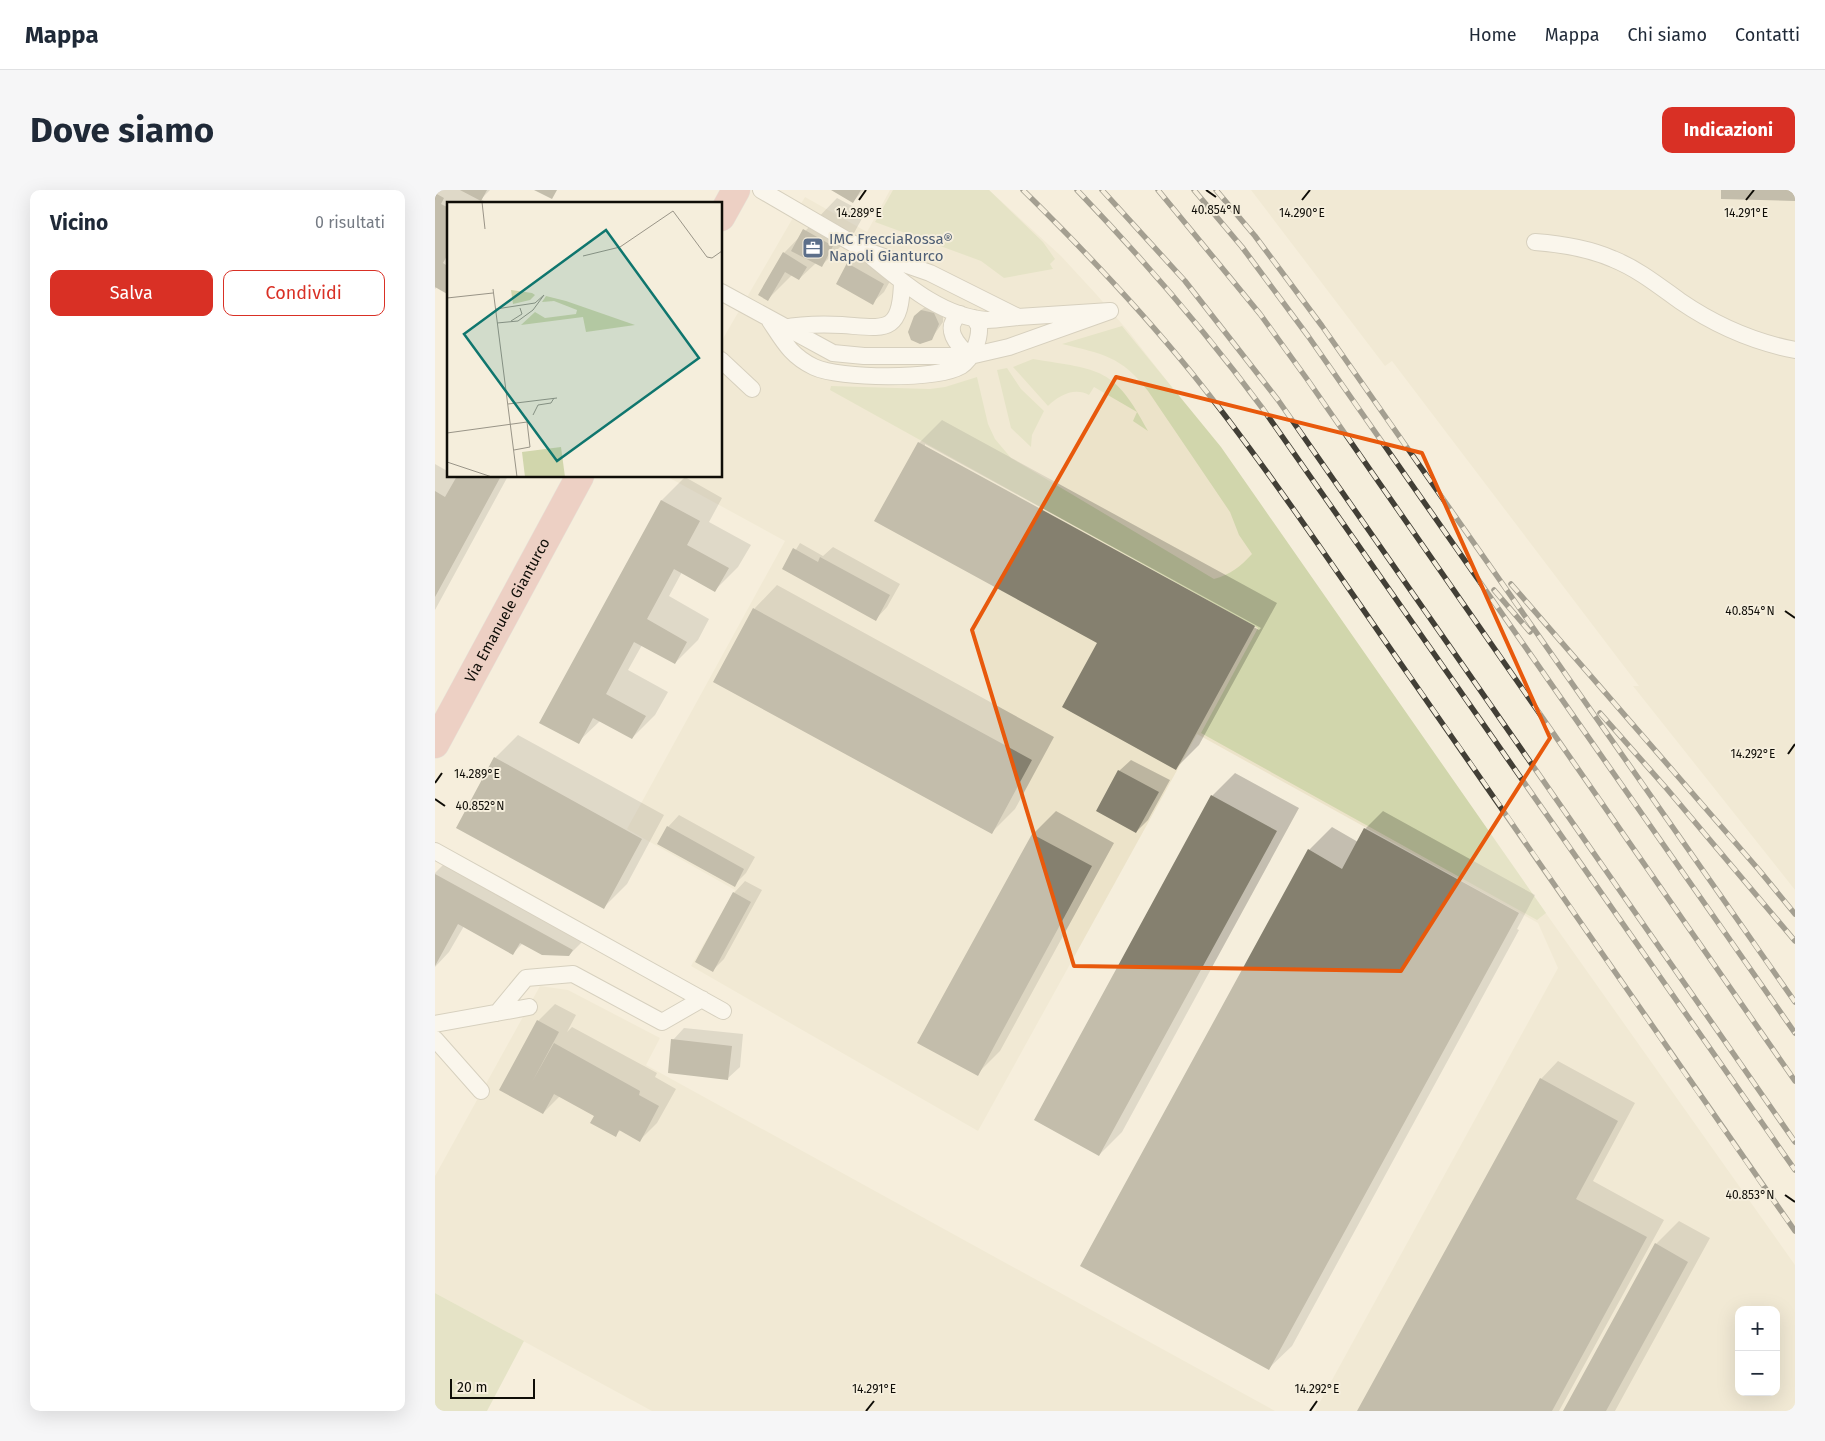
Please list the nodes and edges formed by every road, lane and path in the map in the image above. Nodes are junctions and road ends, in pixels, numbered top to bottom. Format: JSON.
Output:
{"nodes":[{"id":1,"x":736,"y":190,"type":"edge"},
{"id":2,"x":761,"y":190,"type":"edge"},
{"id":3,"x":723,"y":213,"type":"edge"},
{"id":4,"x":1535,"y":242,"type":"dead end"},
{"id":5,"x":864,"y":250,"type":"junction"},
{"id":6,"x":902,"y":281,"type":"junction"},
{"id":7,"x":723,"y":293,"type":"edge"},
{"id":8,"x":967,"y":316,"type":"junction"},
{"id":9,"x":1018,"y":317,"type":"junction"},
{"id":10,"x":776,"y":324,"type":"junction"},
{"id":11,"x":1795,"y":350,"type":"edge"},
{"id":12,"x":969,"y":356,"type":"junction"},
{"id":13,"x":723,"y":362,"type":"edge"},
{"id":14,"x":752,"y":389,"type":"dead end"},
{"id":15,"x":579,"y":478,"type":"edge"},
{"id":16,"x":435,"y":744,"type":"edge"},
{"id":17,"x":435,"y":851,"type":"edge"},
{"id":18,"x":702,"y":999,"type":"junction"},
{"id":19,"x":529,"y":1007,"type":"dead end"},
{"id":20,"x":723,"y":1010,"type":"dead end"},
{"id":21,"x":497,"y":1013,"type":"junction"},
{"id":22,"x":435,"y":1024,"type":"edge"},
{"id":23,"x":435,"y":1039,"type":"edge"},
{"id":24,"x":481,"y":1091,"type":"dead end"}],
"edges":[{"from":1,"to":3,"type":"main road"},
{"from":2,"to":5,"type":"lane"},
{"from":4,"to":11,"type":"lane"},
{"from":5,"to":6,"type":"lane"},
{"from":5,"to":9,"type":"lane"},
{"from":6,"to":8,"type":"lane"},
{"from":6,"to":10,"type":"lane"},
{"from":7,"to":10,"type":"lane"},
{"from":8,"to":9,"type":"lane"},
{"from":8,"to":12,"type":"lane"},
{"from":8,"to":12,"type":"lane"},
{"from":9,"to":12,"type":"lane"},
{"from":10,"to":12,"type":"lane"},
{"from":13,"to":14,"type":"lane"},
{"from":15,"to":16,"type":"main road","name":"Via Emanuele Gianturco"},
{"from":17,"to":18,"type":"lane"},
{"from":18,"to":20,"type":"lane"},
{"from":18,"to":21,"type":"lane"},
{"from":19,"to":21,"type":"lane"},
{"from":21,"to":22,"type":"lane"},
{"from":23,"to":24,"type":"lane"}]}
